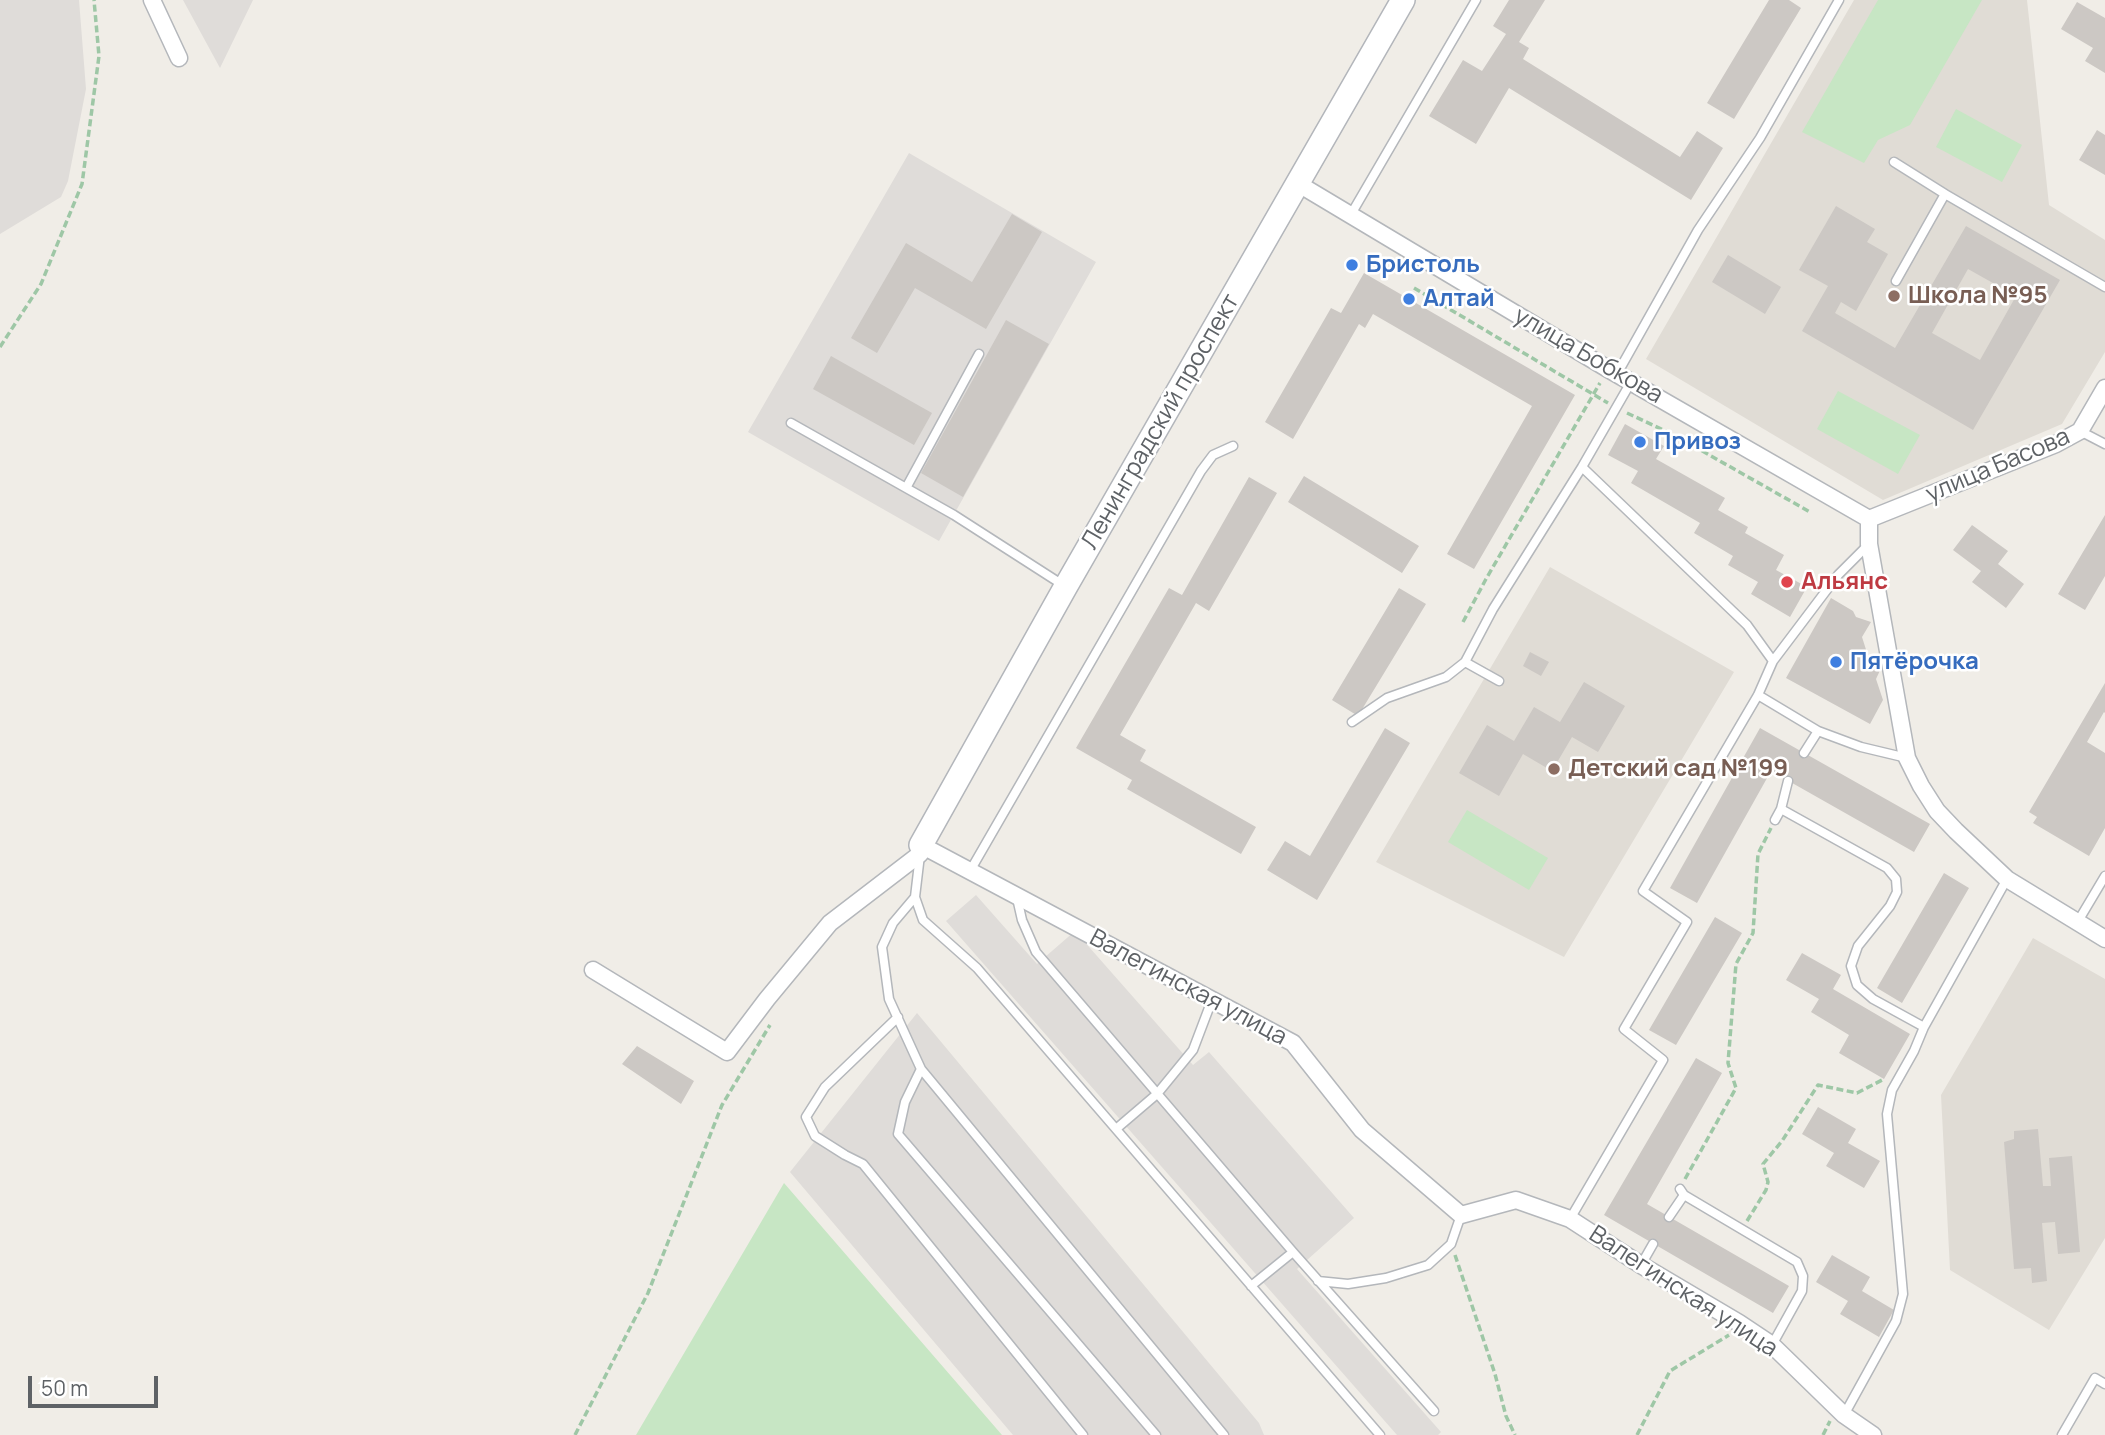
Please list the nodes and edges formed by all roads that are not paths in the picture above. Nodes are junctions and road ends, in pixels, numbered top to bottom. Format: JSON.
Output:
{"nodes":[{"id":1,"x":152,"y":0,"type":"edge"},
{"id":2,"x":1403,"y":0,"type":"edge"},
{"id":3,"x":1476,"y":0,"type":"edge"},
{"id":4,"x":1839,"y":0,"type":"edge"},
{"id":5,"x":179,"y":58,"type":"dead end"},
{"id":6,"x":1894,"y":162,"type":"dead end"},
{"id":7,"x":1297,"y":183,"type":"junction"},
{"id":8,"x":1945,"y":194,"type":"junction"},
{"id":9,"x":1350,"y":216,"type":"junction"},
{"id":10,"x":1896,"y":281,"type":"dead end"},
{"id":11,"x":2105,"y":287,"type":"edge"},
{"id":12,"x":979,"y":354,"type":"dead end"},
{"id":13,"x":1618,"y":375,"type":"junction"},
{"id":14,"x":2105,"y":388,"type":"edge"},
{"id":15,"x":791,"y":423,"type":"dead end"},
{"id":16,"x":2080,"y":431,"type":"junction"},
{"id":17,"x":2105,"y":444,"type":"edge"},
{"id":18,"x":1233,"y":446,"type":"dead end"},
{"id":19,"x":1582,"y":467,"type":"junction"},
{"id":20,"x":906,"y":488,"type":"junction"},
{"id":21,"x":1869,"y":519,"type":"junction"},
{"id":22,"x":1869,"y":544,"type":"junction"},
{"id":23,"x":1066,"y":586,"type":"junction"},
{"id":24,"x":1773,"y":661,"type":"junction"},
{"id":25,"x":1465,"y":662,"type":"junction"},
{"id":26,"x":1499,"y":681,"type":"dead end"},
{"id":27,"x":1758,"y":695,"type":"junction"},
{"id":28,"x":1352,"y":722,"type":"dead end"},
{"id":29,"x":1818,"y":731,"type":"junction"},
{"id":30,"x":1804,"y":753,"type":"dead end"},
{"id":31,"x":1906,"y":758,"type":"junction"},
{"id":32,"x":1788,"y":781,"type":"dead end"},
{"id":33,"x":1781,"y":809,"type":"junction"},
{"id":34,"x":1775,"y":820,"type":"road end"},
{"id":35,"x":921,"y":849,"type":"junction"},
{"id":36,"x":970,"y":871,"type":"junction"},
{"id":37,"x":2105,"y":876,"type":"edge"},
{"id":38,"x":2007,"y":879,"type":"junction"},
{"id":39,"x":1017,"y":896,"type":"junction"},
{"id":40,"x":915,"y":897,"type":"junction"},
{"id":41,"x":2077,"y":923,"type":"junction"},
{"id":42,"x":2105,"y":939,"type":"edge"},
{"id":43,"x":593,"y":970,"type":"dead end"},
{"id":44,"x":1212,"y":1000,"type":"junction"},
{"id":45,"x":898,"y":1017,"type":"junction"},
{"id":46,"x":1924,"y":1027,"type":"junction"},
{"id":47,"x":921,"y":1069,"type":"junction"},
{"id":48,"x":1157,"y":1094,"type":"junction"},
{"id":49,"x":1116,"y":1129,"type":"junction"},
{"id":50,"x":1461,"y":1216,"type":"junction"},
{"id":51,"x":1669,"y":1217,"type":"dead end"},
{"id":52,"x":1570,"y":1219,"type":"junction"},
{"id":53,"x":1653,"y":1244,"type":"dead end"},
{"id":54,"x":1293,"y":1252,"type":"junction"},
{"id":55,"x":1641,"y":1265,"type":"junction"},
{"id":56,"x":1318,"y":1280,"type":"junction"},
{"id":57,"x":1251,"y":1286,"type":"junction"},
{"id":58,"x":1772,"y":1345,"type":"junction"},
{"id":59,"x":2105,"y":1384,"type":"edge"},
{"id":60,"x":1434,"y":1411,"type":"dead end"},
{"id":61,"x":1844,"y":1415,"type":"junction"},
{"id":62,"x":1083,"y":1435,"type":"edge"},
{"id":63,"x":1156,"y":1435,"type":"edge"},
{"id":64,"x":1224,"y":1435,"type":"edge"},
{"id":65,"x":1380,"y":1435,"type":"edge"},
{"id":66,"x":1873,"y":1435,"type":"edge"},
{"id":67,"x":2062,"y":1435,"type":"edge"}],
"edges":[{"from":1,"to":5,"type":"street"},
{"from":2,"to":7,"type":"street","name":"Ленинградский проспект"},
{"from":3,"to":9,"type":"lane"},
{"from":4,"to":13,"type":"lane"},
{"from":6,"to":8,"type":"lane"},
{"from":7,"to":9,"type":"street","name":"улица Бобкова"},
{"from":7,"to":23,"type":"street","name":"Ленинградский проспект"},
{"from":8,"to":10,"type":"lane"},
{"from":8,"to":11,"type":"lane"},
{"from":9,"to":13,"type":"street","name":"улица Бобкова"},
{"from":12,"to":20,"type":"lane"},
{"from":13,"to":19,"type":"lane"},
{"from":13,"to":21,"type":"street","name":"улица Бобкова"},
{"from":14,"to":16,"type":"street","name":"улица Басова"},
{"from":15,"to":20,"type":"lane"},
{"from":16,"to":17,"type":"lane"},
{"from":16,"to":21,"type":"street","name":"улица Басова"},
{"from":18,"to":36,"type":"lane"},
{"from":19,"to":24,"type":"lane"},
{"from":19,"to":25,"type":"lane"},
{"from":20,"to":23,"type":"lane"},
{"from":21,"to":22,"type":"street"},
{"from":22,"to":24,"type":"lane"},
{"from":22,"to":31,"type":"street"},
{"from":23,"to":35,"type":"street","name":"Ленинградский проспект"},
{"from":24,"to":27,"type":"lane"},
{"from":25,"to":26,"type":"lane"},
{"from":25,"to":28,"type":"lane"},
{"from":27,"to":29,"type":"lane"},
{"from":27,"to":52,"type":"lane"},
{"from":29,"to":30,"type":"lane"},
{"from":29,"to":31,"type":"lane"},
{"from":31,"to":38,"type":"street"},
{"from":32,"to":33,"type":"lane"},
{"from":33,"to":34,"type":"lane"},
{"from":33,"to":46,"type":"lane"},
{"from":35,"to":36,"type":"street","name":"Валегинская улица"},
{"from":35,"to":40,"type":"lane"},
{"from":35,"to":43,"type":"street"},
{"from":36,"to":39,"type":"street","name":"Валегинская улица"},
{"from":37,"to":41,"type":"lane"},
{"from":38,"to":41,"type":"street"},
{"from":38,"to":46,"type":"lane"},
{"from":39,"to":44,"type":"street","name":"Валегинская улица"},
{"from":39,"to":48,"type":"lane"},
{"from":40,"to":45,"type":"lane"},
{"from":40,"to":49,"type":"lane"},
{"from":41,"to":42,"type":"street"},
{"from":44,"to":48,"type":"lane"},
{"from":44,"to":50,"type":"street","name":"Валегинская улица"},
{"from":45,"to":47,"type":"lane"},
{"from":45,"to":62,"type":"lane"},
{"from":46,"to":61,"type":"lane"},
{"from":47,"to":63,"type":"lane"},
{"from":47,"to":64,"type":"lane"},
{"from":48,"to":49,"type":"lane"},
{"from":48,"to":54,"type":"lane"},
{"from":49,"to":57,"type":"lane"},
{"from":50,"to":52,"type":"street","name":"Валегинская улица"},
{"from":50,"to":56,"type":"lane"},
{"from":51,"to":58,"type":"lane"},
{"from":52,"to":55,"type":"street","name":"Валегинская улица"},
{"from":53,"to":55,"type":"lane"},
{"from":54,"to":56,"type":"lane"},
{"from":54,"to":57,"type":"lane"},
{"from":55,"to":58,"type":"street","name":"Валегинская улица"},
{"from":56,"to":60,"type":"lane"},
{"from":57,"to":65,"type":"lane"},
{"from":58,"to":61,"type":"street","name":"Валегинская улица"},
{"from":59,"to":67,"type":"lane"},
{"from":61,"to":66,"type":"street","name":"Валегинская улица"}]}
